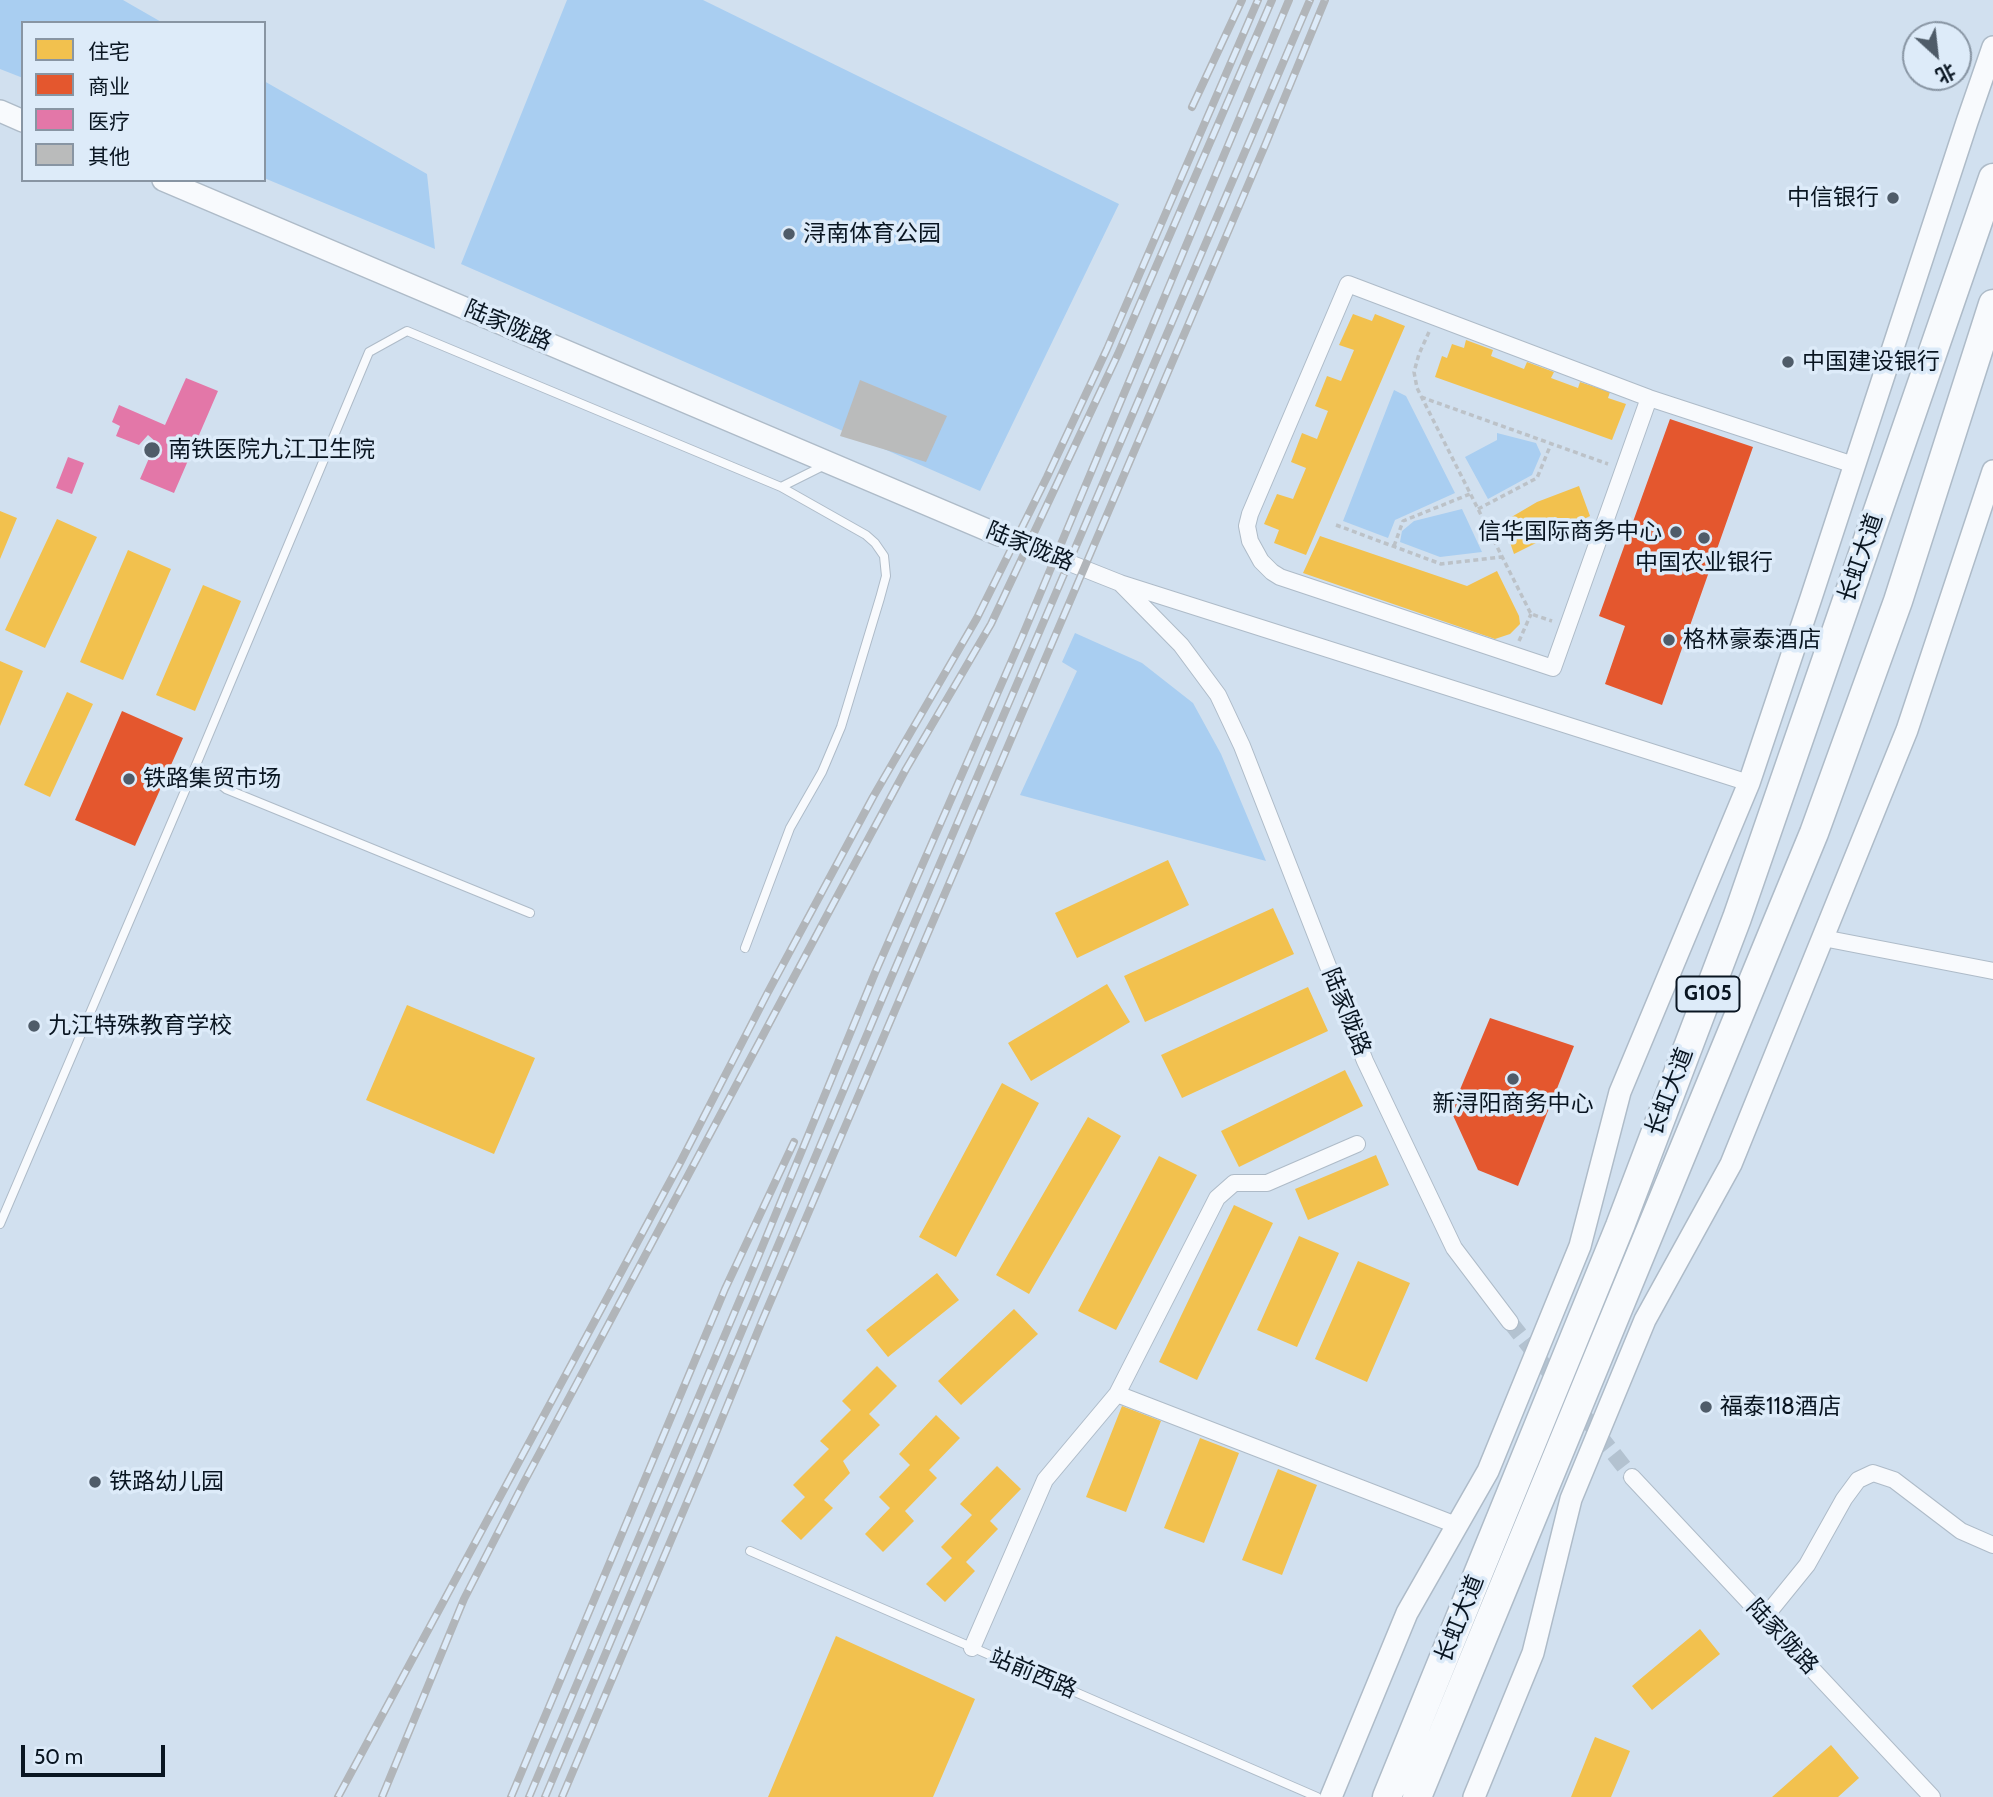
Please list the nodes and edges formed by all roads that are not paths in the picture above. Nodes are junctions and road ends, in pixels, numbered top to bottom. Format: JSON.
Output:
{"nodes":[{"id":1,"x":1993,"y":47,"type":"edge"},
{"id":2,"x":0,"y":111,"type":"edge"},
{"id":3,"x":21,"y":120,"type":"edge"},
{"id":4,"x":1993,"y":178,"type":"edge"},
{"id":5,"x":168,"y":182,"type":"edge"},
{"id":6,"x":1993,"y":304,"type":"edge"},
{"id":7,"x":1648,"y":398,"type":"junction"},
{"id":8,"x":830,"y":463,"type":"junction"},
{"id":9,"x":1854,"y":465,"type":"junction"},
{"id":10,"x":1993,"y":471,"type":"edge"},
{"id":11,"x":781,"y":487,"type":"junction"},
{"id":12,"x":999,"y":535,"type":"joint"},
{"id":13,"x":1120,"y":583,"type":"junction"},
{"id":14,"x":196,"y":765,"type":"junction"},
{"id":15,"x":1749,"y":783,"type":"junction"},
{"id":16,"x":530,"y":913,"type":"dead end"},
{"id":17,"x":1823,"y":937,"type":"junction"},
{"id":18,"x":745,"y":948,"type":"dead end"},
{"id":19,"x":1993,"y":971,"type":"edge"},
{"id":20,"x":1357,"y":1144,"type":"dead end"},
{"id":21,"x":0,"y":1224,"type":"edge"},
{"id":22,"x":1510,"y":1322,"type":"tunnel mouth"},
{"id":23,"x":1117,"y":1394,"type":"junction"},
{"id":24,"x":1632,"y":1477,"type":"tunnel mouth"},
{"id":25,"x":1456,"y":1525,"type":"junction"},
{"id":26,"x":1993,"y":1545,"type":"edge"},
{"id":27,"x":750,"y":1551,"type":"dead end"},
{"id":28,"x":1764,"y":1618,"type":"junction"},
{"id":29,"x":972,"y":1648,"type":"junction"},
{"id":30,"x":1317,"y":1797,"type":"edge"},
{"id":31,"x":1331,"y":1797,"type":"edge"},
{"id":32,"x":1387,"y":1797,"type":"edge"},
{"id":33,"x":1417,"y":1797,"type":"edge"},
{"id":34,"x":1474,"y":1797,"type":"edge"},
{"id":35,"x":1931,"y":1797,"type":"edge"}],
"edges":[{"from":1,"to":9,"type":"street"},
{"from":2,"to":3,"type":"street"},
{"from":4,"to":32,"type":"highway","name":"长虹大道","number":"G105"},
{"from":5,"to":8,"type":"street","name":"陆家陇路"},
{"from":6,"to":33,"type":"highway","name":"长虹大道","number":"G105"},
{"from":7,"to":7,"type":"street"},
{"from":7,"to":9,"type":"street"},
{"from":8,"to":11,"type":"lane"},
{"from":8,"to":12,"type":"street","name":"陆家陇路"},
{"from":9,"to":15,"type":"street"},
{"from":10,"to":17,"type":"street"},
{"from":11,"to":14,"type":"lane"},
{"from":11,"to":18,"type":"lane"},
{"from":12,"to":13,"type":"street","name":"陆家陇路"},
{"from":13,"to":15,"type":"street"},
{"from":13,"to":22,"type":"street","name":"陆家陇路"},
{"from":14,"to":16,"type":"lane"},
{"from":14,"to":21,"type":"lane"},
{"from":15,"to":25,"type":"street"},
{"from":17,"to":19,"type":"street"},
{"from":17,"to":34,"type":"street"},
{"from":20,"to":23,"type":"street"},
{"from":23,"to":25,"type":"street"},
{"from":23,"to":29,"type":"street"},
{"from":24,"to":28,"type":"street","name":"陆家陇路"},
{"from":25,"to":31,"type":"street"},
{"from":26,"to":28,"type":"street"},
{"from":27,"to":29,"type":"lane","name":"站前西路"},
{"from":28,"to":35,"type":"street","name":"陆家陇路"},
{"from":29,"to":30,"type":"lane","name":"站前西路"}]}
